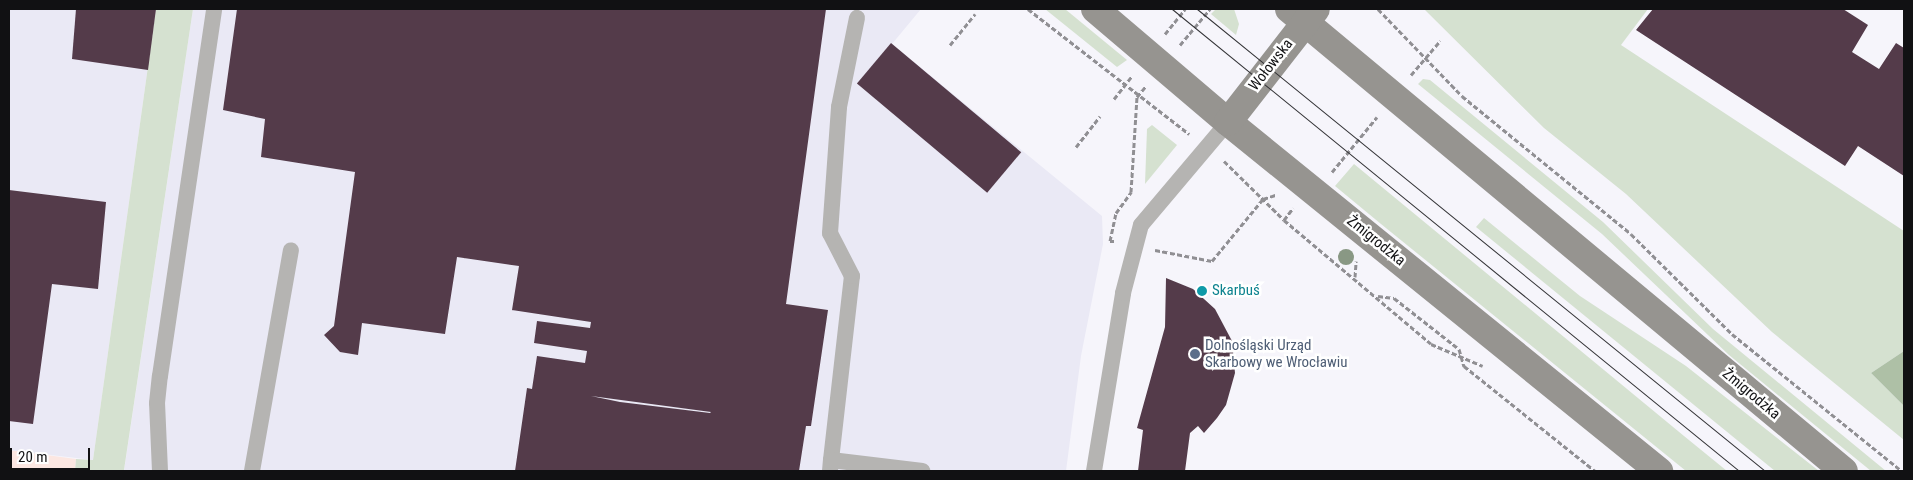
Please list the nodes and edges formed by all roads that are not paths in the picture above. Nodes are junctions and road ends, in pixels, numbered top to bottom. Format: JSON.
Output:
{"nodes":[{"id":1,"x":214,"y":9,"type":"edge"},
{"id":2,"x":1095,"y":9,"type":"edge"},
{"id":3,"x":1303,"y":13,"type":"edge"},
{"id":4,"x":857,"y":18,"type":"dead end"},
{"id":5,"x":1228,"y":122,"type":"junction"},
{"id":6,"x":290,"y":250,"type":"dead end"},
{"id":7,"x":831,"y":466,"type":"edge"},
{"id":8,"x":160,"y":471,"type":"edge"},
{"id":9,"x":252,"y":471,"type":"edge"},
{"id":10,"x":922,"y":471,"type":"edge"},
{"id":11,"x":1094,"y":471,"type":"edge"},
{"id":12,"x":1659,"y":471,"type":"edge"},
{"id":13,"x":1844,"y":471,"type":"edge"}],
"edges":[{"from":1,"to":8,"type":"lane"},
{"from":2,"to":5,"type":"main road","name":"Żmigrodzka"},
{"from":3,"to":5,"type":"main road","name":"Wołowska"},
{"from":3,"to":13,"type":"main road","name":"Żmigrodzka"},
{"from":4,"to":7,"type":"lane"},
{"from":5,"to":11,"type":"lane"},
{"from":5,"to":12,"type":"main road","name":"Żmigrodzka"},
{"from":6,"to":9,"type":"lane"},
{"from":7,"to":10,"type":"lane"}]}
